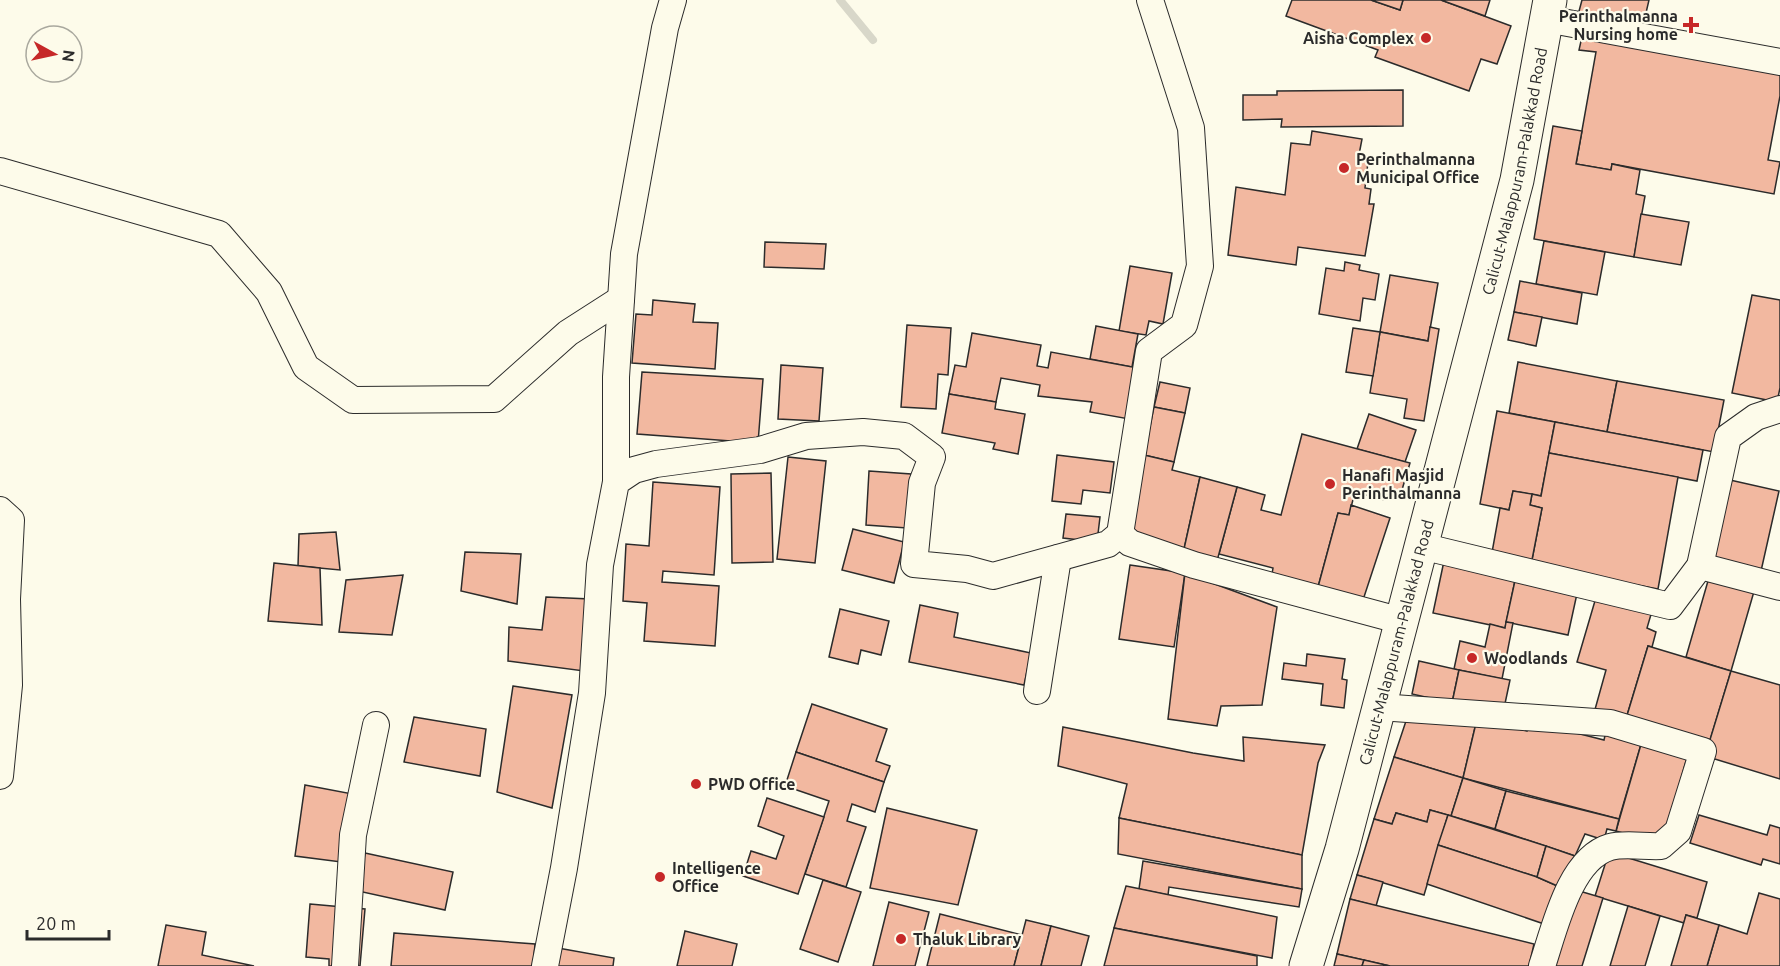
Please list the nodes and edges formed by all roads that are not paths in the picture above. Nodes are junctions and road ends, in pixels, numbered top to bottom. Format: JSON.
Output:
{"nodes":[{"id":1,"x":673,"y":0,"type":"edge"},
{"id":2,"x":1150,"y":0,"type":"edge"},
{"id":3,"x":1548,"y":10,"type":"edge"},
{"id":4,"x":1780,"y":62,"type":"edge"},
{"id":5,"x":0,"y":171,"type":"edge"},
{"id":6,"x":621,"y":299,"type":"junction"},
{"id":7,"x":1780,"y":409,"type":"edge"},
{"id":8,"x":616,"y":482,"type":"junction"},
{"id":9,"x":0,"y":510,"type":"edge"},
{"id":10,"x":1120,"y":534,"type":"junction"},
{"id":11,"x":1421,"y":546,"type":"junction"},
{"id":12,"x":1058,"y":558,"type":"junction"},
{"id":13,"x":1700,"y":566,"type":"junction"},
{"id":14,"x":1780,"y":587,"type":"edge"},
{"id":15,"x":1402,"y":621,"type":"junction"},
{"id":16,"x":1037,"y":691,"type":"dead end"},
{"id":17,"x":1379,"y":707,"type":"junction"},
{"id":18,"x":376,"y":725,"type":"dead end"},
{"id":19,"x":0,"y":776,"type":"edge"},
{"id":20,"x":345,"y":966,"type":"edge"},
{"id":21,"x":545,"y":966,"type":"edge"},
{"id":22,"x":1305,"y":966,"type":"edge"},
{"id":23,"x":1542,"y":966,"type":"edge"}],
"edges":[{"from":1,"to":6,"type":"street"},
{"from":2,"to":10,"type":"street"},
{"from":3,"to":4,"type":"street"},
{"from":3,"to":11,"type":"highway","name":"Calicut-Malappuram-Palakkad Road"},
{"from":5,"to":6,"type":"street"},
{"from":6,"to":8,"type":"street"},
{"from":7,"to":13,"type":"street"},
{"from":8,"to":12,"type":"street"},
{"from":8,"to":21,"type":"street"},
{"from":9,"to":19,"type":"street"},
{"from":10,"to":12,"type":"street"},
{"from":10,"to":15,"type":"street"},
{"from":11,"to":13,"type":"street"},
{"from":11,"to":15,"type":"highway","name":"Calicut-Malappuram-Palakkad Road"},
{"from":12,"to":16,"type":"street"},
{"from":13,"to":14,"type":"street"},
{"from":15,"to":17,"type":"highway","name":"Calicut-Malappuram-Palakkad Road"},
{"from":17,"to":22,"type":"highway","name":"Calicut-Malappuram-Palakkad Road"},
{"from":17,"to":23,"type":"street"},
{"from":18,"to":20,"type":"street"}]}
